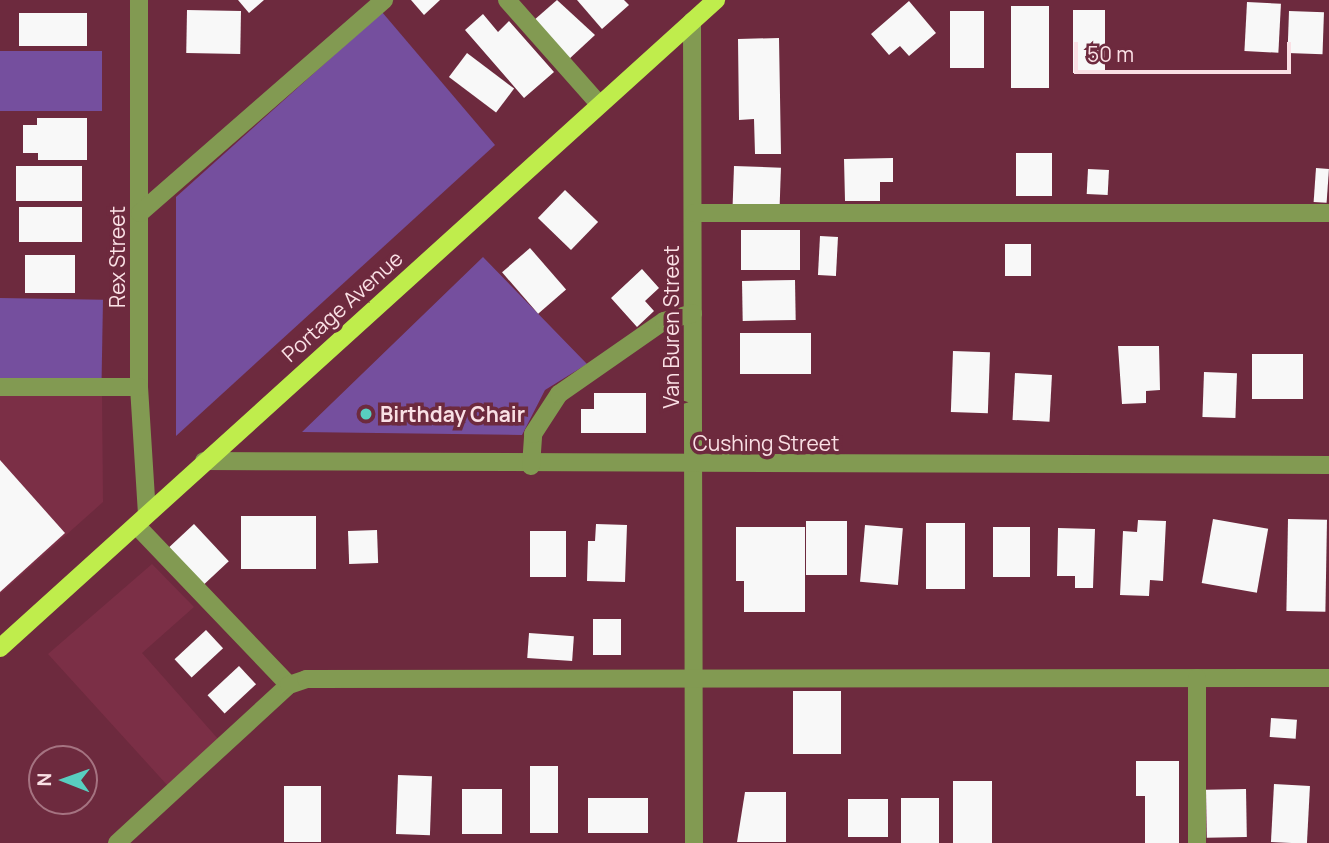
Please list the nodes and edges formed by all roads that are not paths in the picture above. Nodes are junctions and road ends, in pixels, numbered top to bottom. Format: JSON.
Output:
{"nodes":[{"id":1,"x":139,"y":0,"type":"edge"},
{"id":2,"x":384,"y":0,"type":"edge"},
{"id":3,"x":507,"y":0,"type":"edge"},
{"id":4,"x":716,"y":0,"type":"edge"},
{"id":5,"x":692,"y":21,"type":"junction"},
{"id":6,"x":599,"y":104,"type":"junction"},
{"id":7,"x":694,"y":212,"type":"junction"},
{"id":8,"x":140,"y":213,"type":"junction"},
{"id":9,"x":1329,"y":213,"type":"edge"},
{"id":10,"x":693,"y":313,"type":"junction"},
{"id":11,"x":0,"y":387,"type":"edge"},
{"id":12,"x":139,"y":387,"type":"junction"},
{"id":13,"x":204,"y":461,"type":"junction"},
{"id":14,"x":693,"y":465,"type":"junction"},
{"id":15,"x":531,"y":466,"type":"junction"},
{"id":16,"x":1329,"y":466,"type":"edge"},
{"id":17,"x":141,"y":520,"type":"junction"},
{"id":18,"x":0,"y":648,"type":"edge"},
{"id":19,"x":695,"y":677,"type":"junction"},
{"id":20,"x":1197,"y":678,"type":"junction"},
{"id":21,"x":1329,"y":678,"type":"edge"},
{"id":22,"x":289,"y":685,"type":"junction"},
{"id":23,"x":117,"y":843,"type":"edge"},
{"id":24,"x":694,"y":843,"type":"edge"},
{"id":25,"x":1196,"y":843,"type":"edge"}],
"edges":[{"from":1,"to":8,"type":"street","name":"Rex Street"},
{"from":2,"to":8,"type":"street"},
{"from":3,"to":6,"type":"street"},
{"from":4,"to":5,"type":"main road","name":"Portage Avenue"},
{"from":5,"to":6,"type":"main road","name":"Portage Avenue"},
{"from":5,"to":7,"type":"street","name":"Van Buren Street"},
{"from":6,"to":13,"type":"main road","name":"Portage Avenue"},
{"from":7,"to":9,"type":"street"},
{"from":7,"to":10,"type":"street","name":"Van Buren Street"},
{"from":8,"to":12,"type":"street","name":"Rex Street"},
{"from":10,"to":14,"type":"street","name":"Van Buren Street"},
{"from":10,"to":15,"type":"street"},
{"from":11,"to":12,"type":"street"},
{"from":12,"to":17,"type":"street","name":"Rex Street"},
{"from":13,"to":15,"type":"street","name":"Cushing Street"},
{"from":13,"to":17,"type":"main road","name":"Portage Avenue"},
{"from":14,"to":15,"type":"street","name":"Cushing Street"},
{"from":14,"to":16,"type":"street","name":"Cushing Street"},
{"from":14,"to":19,"type":"street","name":"Van Buren Street"},
{"from":17,"to":18,"type":"main road","name":"Portage Avenue"},
{"from":17,"to":22,"type":"street"},
{"from":19,"to":20,"type":"street"},
{"from":19,"to":22,"type":"street"},
{"from":19,"to":24,"type":"street","name":"Van Buren Street"},
{"from":20,"to":21,"type":"street"},
{"from":20,"to":25,"type":"street"},
{"from":22,"to":23,"type":"street"}]}
